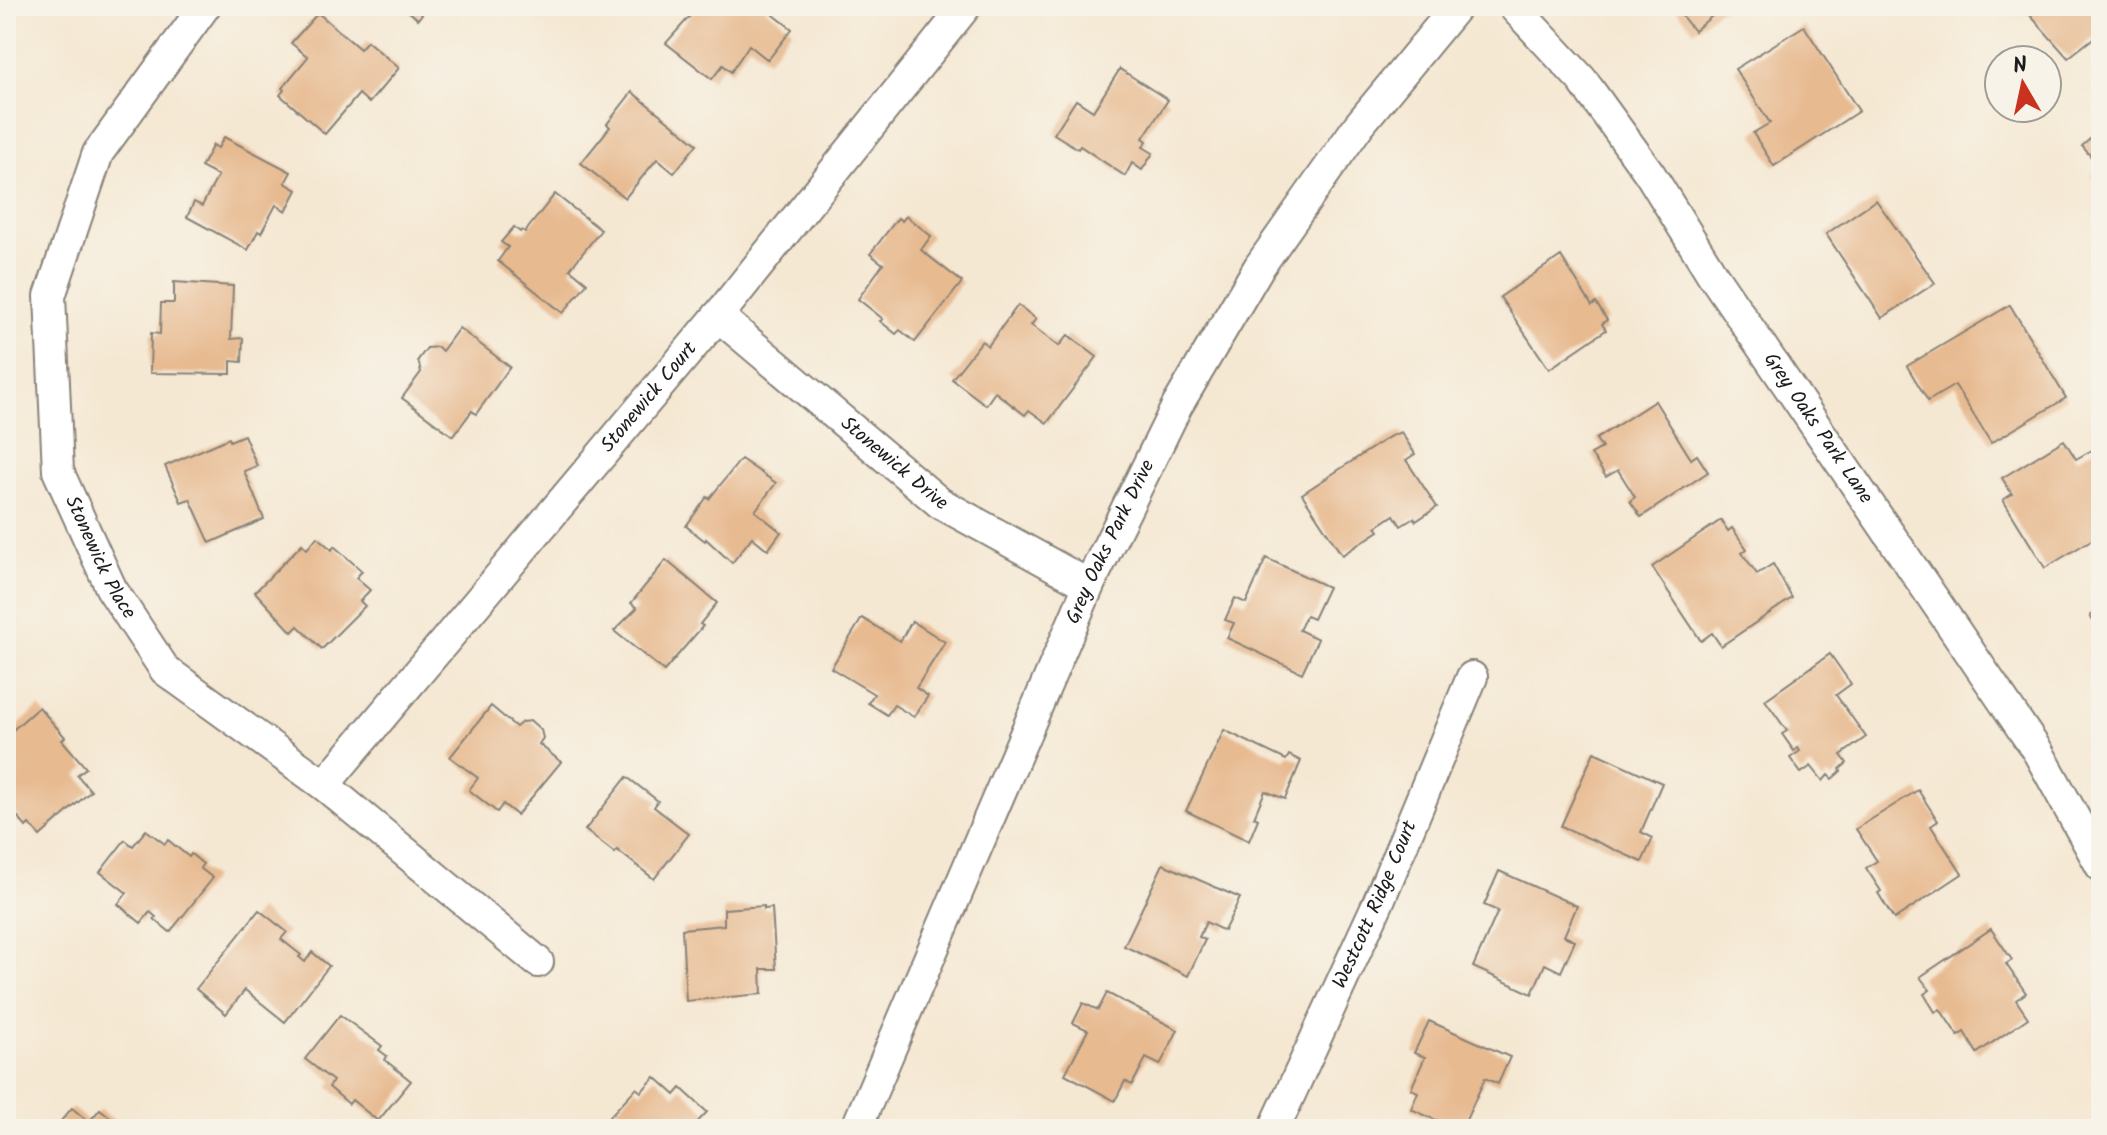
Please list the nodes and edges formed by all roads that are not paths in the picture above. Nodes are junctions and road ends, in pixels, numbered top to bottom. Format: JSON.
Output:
{"nodes":[{"id":1,"x":205,"y":6,"type":"edge"},
{"id":2,"x":966,"y":6,"type":"edge"},
{"id":3,"x":1457,"y":6,"type":"edge"},
{"id":4,"x":1513,"y":6,"type":"edge"},
{"id":5,"x":718,"y":316,"type":"junction"},
{"id":6,"x":1089,"y":585,"type":"junction"},
{"id":7,"x":1472,"y":677,"type":"dead end"},
{"id":8,"x":324,"y":785,"type":"junction"},
{"id":9,"x":2101,"y":866,"type":"edge"},
{"id":10,"x":538,"y":962,"type":"dead end"},
{"id":11,"x":856,"y":1129,"type":"edge"},
{"id":12,"x":1274,"y":1129,"type":"edge"}],
"edges":[{"from":1,"to":8,"type":"street","name":"Stonewick Place"},
{"from":2,"to":5,"type":"street","name":"Stonewick Court"},
{"from":3,"to":6,"type":"street","name":"Grey Oaks Park Drive"},
{"from":4,"to":9,"type":"street","name":"Grey Oaks Park Lane"},
{"from":5,"to":6,"type":"street","name":"Stonewick Drive"},
{"from":5,"to":8,"type":"street","name":"Stonewick Court"},
{"from":6,"to":11,"type":"street","name":"Grey Oaks Park Drive"},
{"from":7,"to":12,"type":"street","name":"Westcott Ridge Court"},
{"from":8,"to":10,"type":"street","name":"Stonewick Place"}]}
